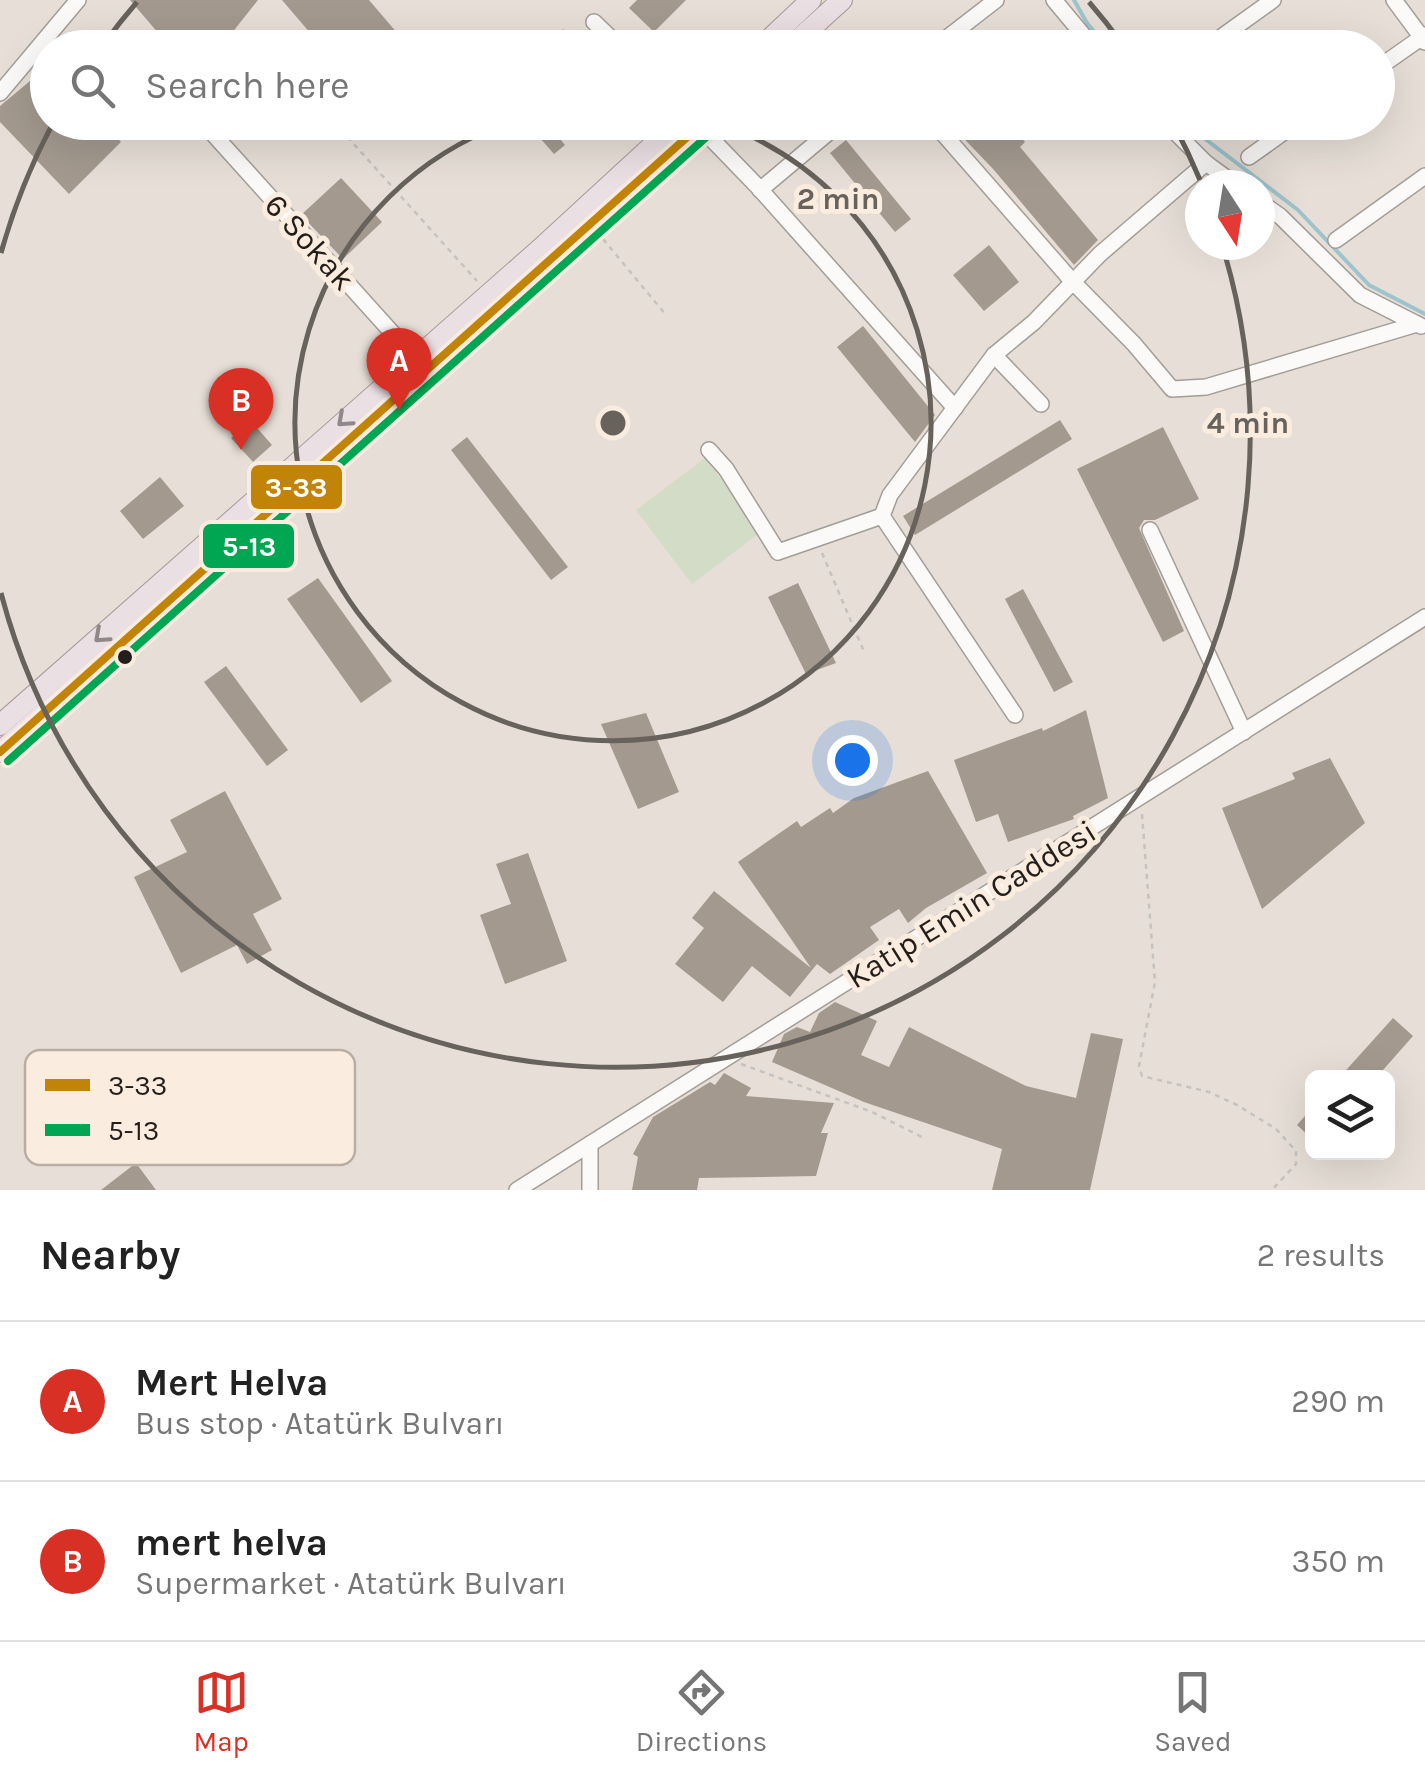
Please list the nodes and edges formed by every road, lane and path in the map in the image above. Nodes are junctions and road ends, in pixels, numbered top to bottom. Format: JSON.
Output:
{"nodes":[{"id":1,"x":78,"y":0,"type":"edge"},
{"id":2,"x":811,"y":0,"type":"edge"},
{"id":3,"x":842,"y":0,"type":"edge"},
{"id":4,"x":996,"y":0,"type":"edge"},
{"id":5,"x":1054,"y":0,"type":"edge"},
{"id":6,"x":1273,"y":0,"type":"edge"},
{"id":7,"x":1394,"y":0,"type":"edge"},
{"id":8,"x":594,"y":22,"type":"dead end"},
{"id":9,"x":53,"y":30,"type":"edge"},
{"id":10,"x":602,"y":30,"type":"edge"},
{"id":11,"x":779,"y":30,"type":"edge"},
{"id":12,"x":809,"y":30,"type":"edge"},
{"id":13,"x":957,"y":30,"type":"edge"},
{"id":14,"x":1079,"y":30,"type":"edge"},
{"id":15,"x":1231,"y":30,"type":"edge"},
{"id":16,"x":1424,"y":38,"type":"edge"},
{"id":17,"x":30,"y":57,"type":"edge"},
{"id":18,"x":1395,"y":57,"type":"edge"},
{"id":19,"x":0,"y":93,"type":"edge"},
{"id":20,"x":219,"y":140,"type":"edge"},
{"id":21,"x":350,"y":140,"type":"edge"},
{"id":22,"x":658,"y":140,"type":"edge"},
{"id":23,"x":686,"y":140,"type":"edge"},
{"id":24,"x":716,"y":140,"type":"edge"},
{"id":25,"x":820,"y":140,"type":"edge"},
{"id":26,"x":949,"y":140,"type":"edge"},
{"id":27,"x":1183,"y":140,"type":"edge"},
{"id":28,"x":1273,"y":140,"type":"edge"},
{"id":29,"x":1249,"y":157,"type":"dead end"},
{"id":30,"x":1206,"y":164,"type":"junction"},
{"id":31,"x":1215,"y":170,"type":"edge"},
{"id":32,"x":1425,"y":176,"type":"edge"},
{"id":33,"x":760,"y":190,"type":"junction"},
{"id":34,"x":1275,"y":212,"type":"edge"},
{"id":35,"x":591,"y":224,"type":"junction"},
{"id":36,"x":1336,"y":240,"type":"dead end"},
{"id":37,"x":1072,"y":281,"type":"junction"},
{"id":38,"x":488,"y":294,"type":"junction"},
{"id":39,"x":666,"y":315,"type":"dead end"},
{"id":40,"x":1421,"y":326,"type":"edge"},
{"id":41,"x":994,"y":355,"type":"junction"},
{"id":42,"x":414,"y":357,"type":"junction"},
{"id":43,"x":1040,"y":404,"type":"dead end"},
{"id":44,"x":954,"y":408,"type":"junction"},
{"id":45,"x":709,"y":450,"type":"dead end"},
{"id":46,"x":882,"y":516,"type":"junction"},
{"id":47,"x":1150,"y":530,"type":"dead end"},
{"id":48,"x":815,"y":538,"type":"junction"},
{"id":49,"x":1425,"y":617,"type":"edge"},
{"id":50,"x":866,"y":654,"type":"dead end"},
{"id":51,"x":1016,"y":715,"type":"dead end"},
{"id":52,"x":0,"y":725,"type":"edge"},
{"id":53,"x":1244,"y":732,"type":"junction"},
{"id":54,"x":0,"y":752,"type":"edge"},
{"id":55,"x":1140,"y":797,"type":"junction"},
{"id":56,"x":726,"y":1059,"type":"junction"},
{"id":57,"x":926,"y":1139,"type":"dead end"},
{"id":58,"x":590,"y":1144,"type":"junction"},
{"id":59,"x":517,"y":1190,"type":"edge"},
{"id":60,"x":590,"y":1190,"type":"edge"},
{"id":61,"x":1272,"y":1190,"type":"edge"}],
"edges":[{"from":1,"to":9,"type":"street"},
{"from":2,"to":11,"type":"main road"},
{"from":3,"to":12,"type":"main road"},
{"from":4,"to":13,"type":"street"},
{"from":5,"to":14,"type":"street"},
{"from":6,"to":15,"type":"street"},
{"from":7,"to":16,"type":"street"},
{"from":8,"to":10,"type":"street"},
{"from":16,"to":18,"type":"street"},
{"from":17,"to":19,"type":"street"},
{"from":20,"to":42,"type":"street","name":"6 Sokak"},
{"from":21,"to":38,"type":"path"},
{"from":22,"to":38,"type":"main road"},
{"from":23,"to":35,"type":"main road"},
{"from":24,"to":33,"type":"street"},
{"from":25,"to":33,"type":"street"},
{"from":26,"to":37,"type":"street"},
{"from":27,"to":30,"type":"street"},
{"from":28,"to":29,"type":"street"},
{"from":30,"to":31,"type":"street"},
{"from":30,"to":37,"type":"street"},
{"from":32,"to":36,"type":"street"},
{"from":33,"to":44,"type":"street"},
{"from":34,"to":40,"type":"street"},
{"from":35,"to":39,"type":"path"},
{"from":35,"to":54,"type":"main road"},
{"from":37,"to":40,"type":"street"},
{"from":37,"to":41,"type":"street"},
{"from":38,"to":42,"type":"main road"},
{"from":41,"to":43,"type":"street"},
{"from":41,"to":44,"type":"street"},
{"from":42,"to":52,"type":"main road","one_way":true},
{"from":44,"to":46,"type":"street"},
{"from":45,"to":48,"type":"street"},
{"from":46,"to":48,"type":"street"},
{"from":46,"to":51,"type":"street"},
{"from":47,"to":53,"type":"street"},
{"from":48,"to":50,"type":"path"},
{"from":49,"to":53,"type":"street","name":"Katip Emin Caddesi"},
{"from":53,"to":55,"type":"street","name":"Katip Emin Caddesi"},
{"from":55,"to":56,"type":"street","name":"Katip Emin Caddesi"},
{"from":55,"to":61,"type":"path"},
{"from":56,"to":57,"type":"path"},
{"from":56,"to":58,"type":"street","name":"Katip Emin Caddesi"},
{"from":58,"to":59,"type":"street","name":"Katip Emin Caddesi"},
{"from":58,"to":60,"type":"street"}]}
